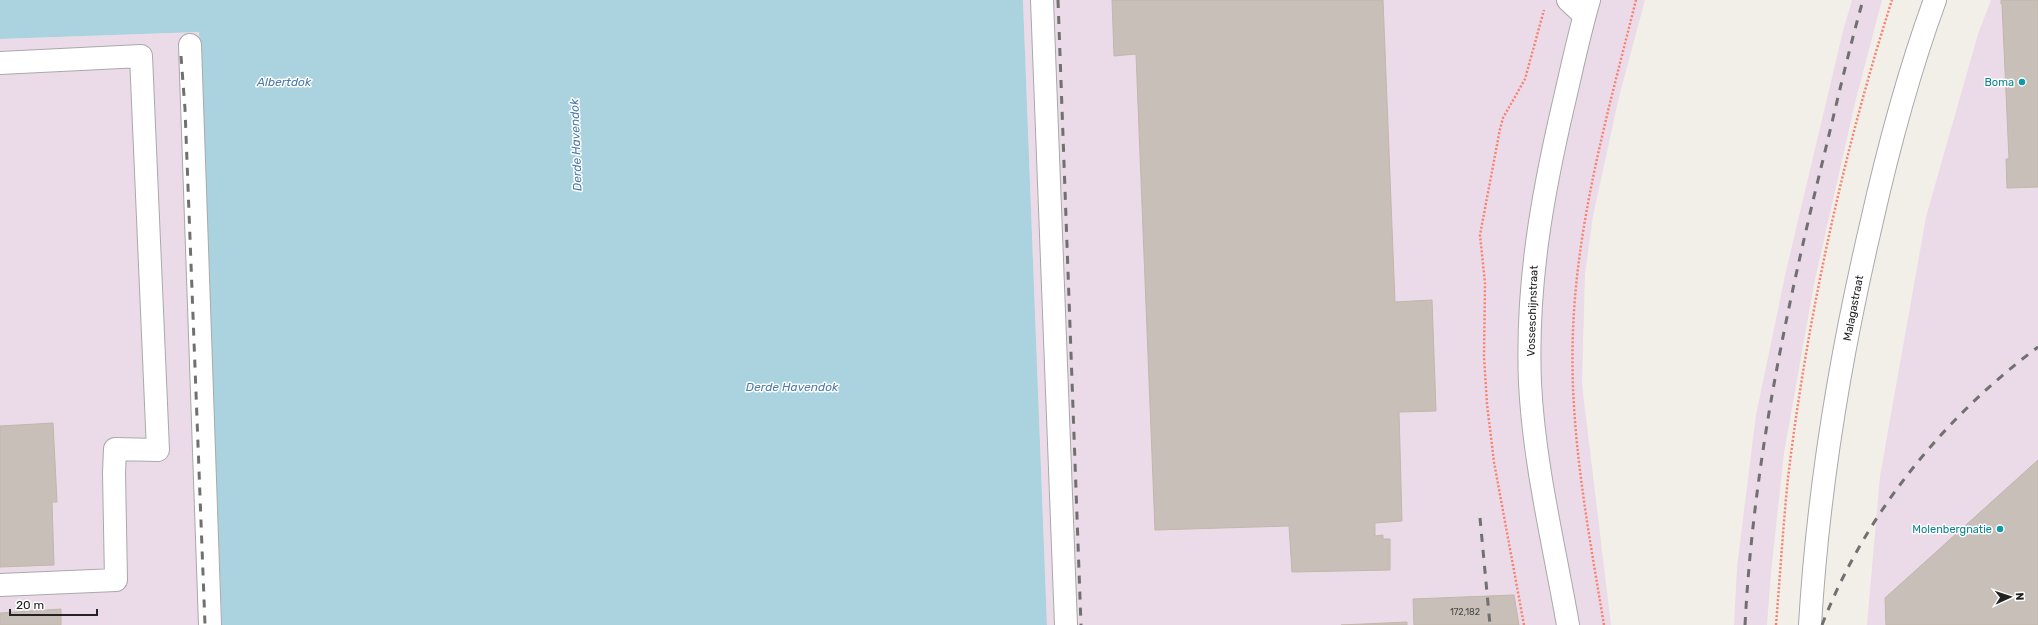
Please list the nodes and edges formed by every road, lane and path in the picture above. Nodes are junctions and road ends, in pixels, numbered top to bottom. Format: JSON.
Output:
{"nodes":[{"id":1,"x":1042,"y":0,"type":"edge"},
{"id":2,"x":1568,"y":0,"type":"edge"},
{"id":3,"x":1636,"y":0,"type":"edge"},
{"id":4,"x":1892,"y":0,"type":"edge"},
{"id":5,"x":1935,"y":0,"type":"edge"},
{"id":6,"x":1545,"y":8,"type":"dead end"},
{"id":7,"x":1587,"y":8,"type":"edge"},
{"id":8,"x":190,"y":45,"type":"dead end"},
{"id":9,"x":0,"y":63,"type":"edge"},
{"id":10,"x":0,"y":585,"type":"edge"},
{"id":11,"x":210,"y":625,"type":"edge"},
{"id":12,"x":1066,"y":625,"type":"edge"},
{"id":13,"x":1524,"y":625,"type":"edge"},
{"id":14,"x":1568,"y":625,"type":"edge"},
{"id":15,"x":1604,"y":625,"type":"edge"},
{"id":16,"x":1776,"y":625,"type":"edge"},
{"id":17,"x":1810,"y":625,"type":"edge"}],
"edges":[{"from":1,"to":12,"type":"street"},
{"from":2,"to":7,"type":"street"},
{"from":3,"to":15,"type":"path"},
{"from":4,"to":16,"type":"path"},
{"from":5,"to":17,"type":"street","name":"Malagastraat"},
{"from":6,"to":13,"type":"path"},
{"from":7,"to":14,"type":"street","name":"Vosseschijnstraat"},
{"from":8,"to":11,"type":"street"},
{"from":9,"to":10,"type":"street"}]}
